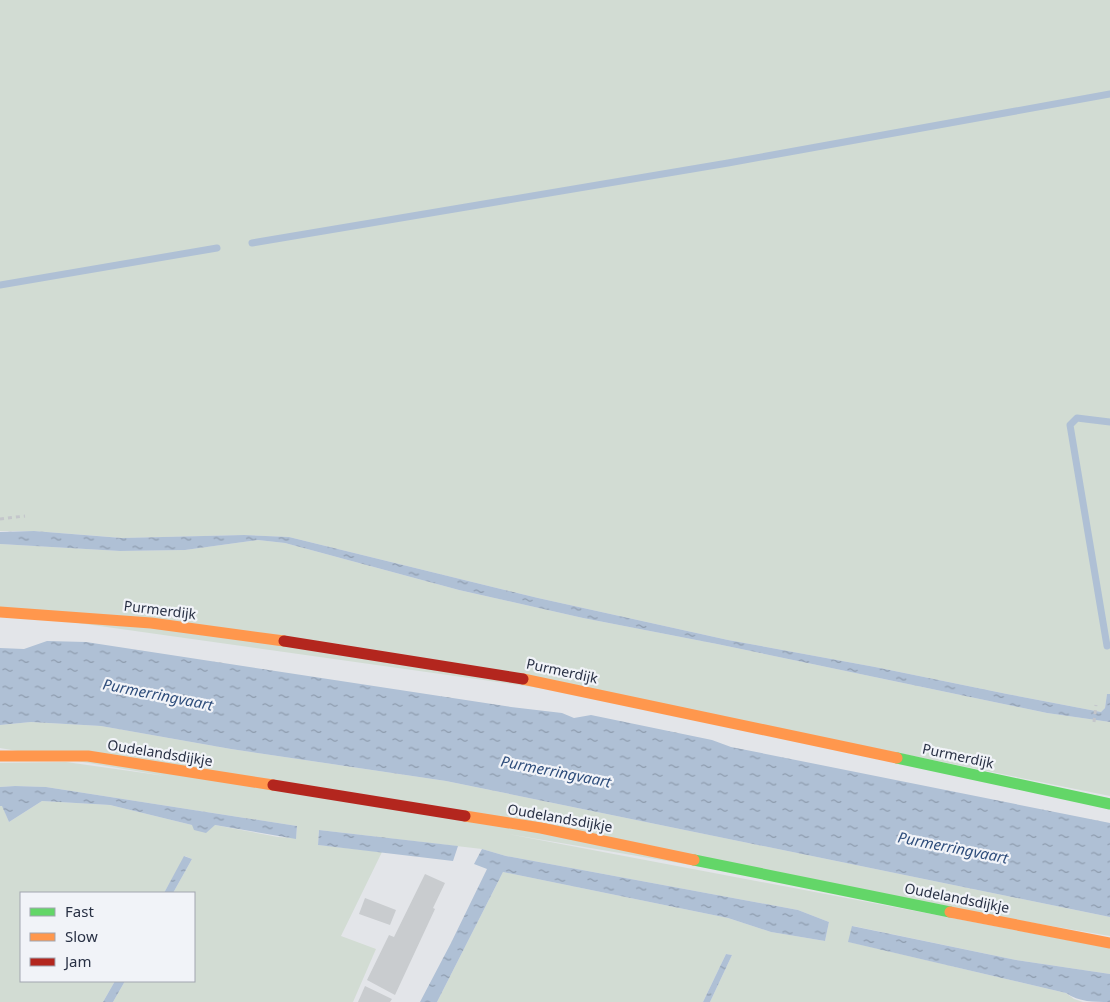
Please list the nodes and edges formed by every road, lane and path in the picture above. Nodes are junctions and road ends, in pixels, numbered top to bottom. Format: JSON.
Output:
{"nodes":[{"id":1,"x":25,"y":516,"type":"dead end"},
{"id":2,"x":0,"y":518,"type":"edge"},
{"id":3,"x":0,"y":612,"type":"edge"},
{"id":4,"x":1096,"y":705,"type":"dead end"},
{"id":5,"x":1094,"y":722,"type":"dead end"},
{"id":6,"x":0,"y":756,"type":"edge"},
{"id":7,"x":1110,"y":804,"type":"edge"},
{"id":8,"x":1110,"y":943,"type":"edge"}],
"edges":[{"from":1,"to":2,"type":"path"},
{"from":3,"to":7,"type":"street","name":"Purmerdijk"},
{"from":4,"to":5,"type":"path"},
{"from":6,"to":8,"type":"street","name":"Oudelandsdijkje"}]}
